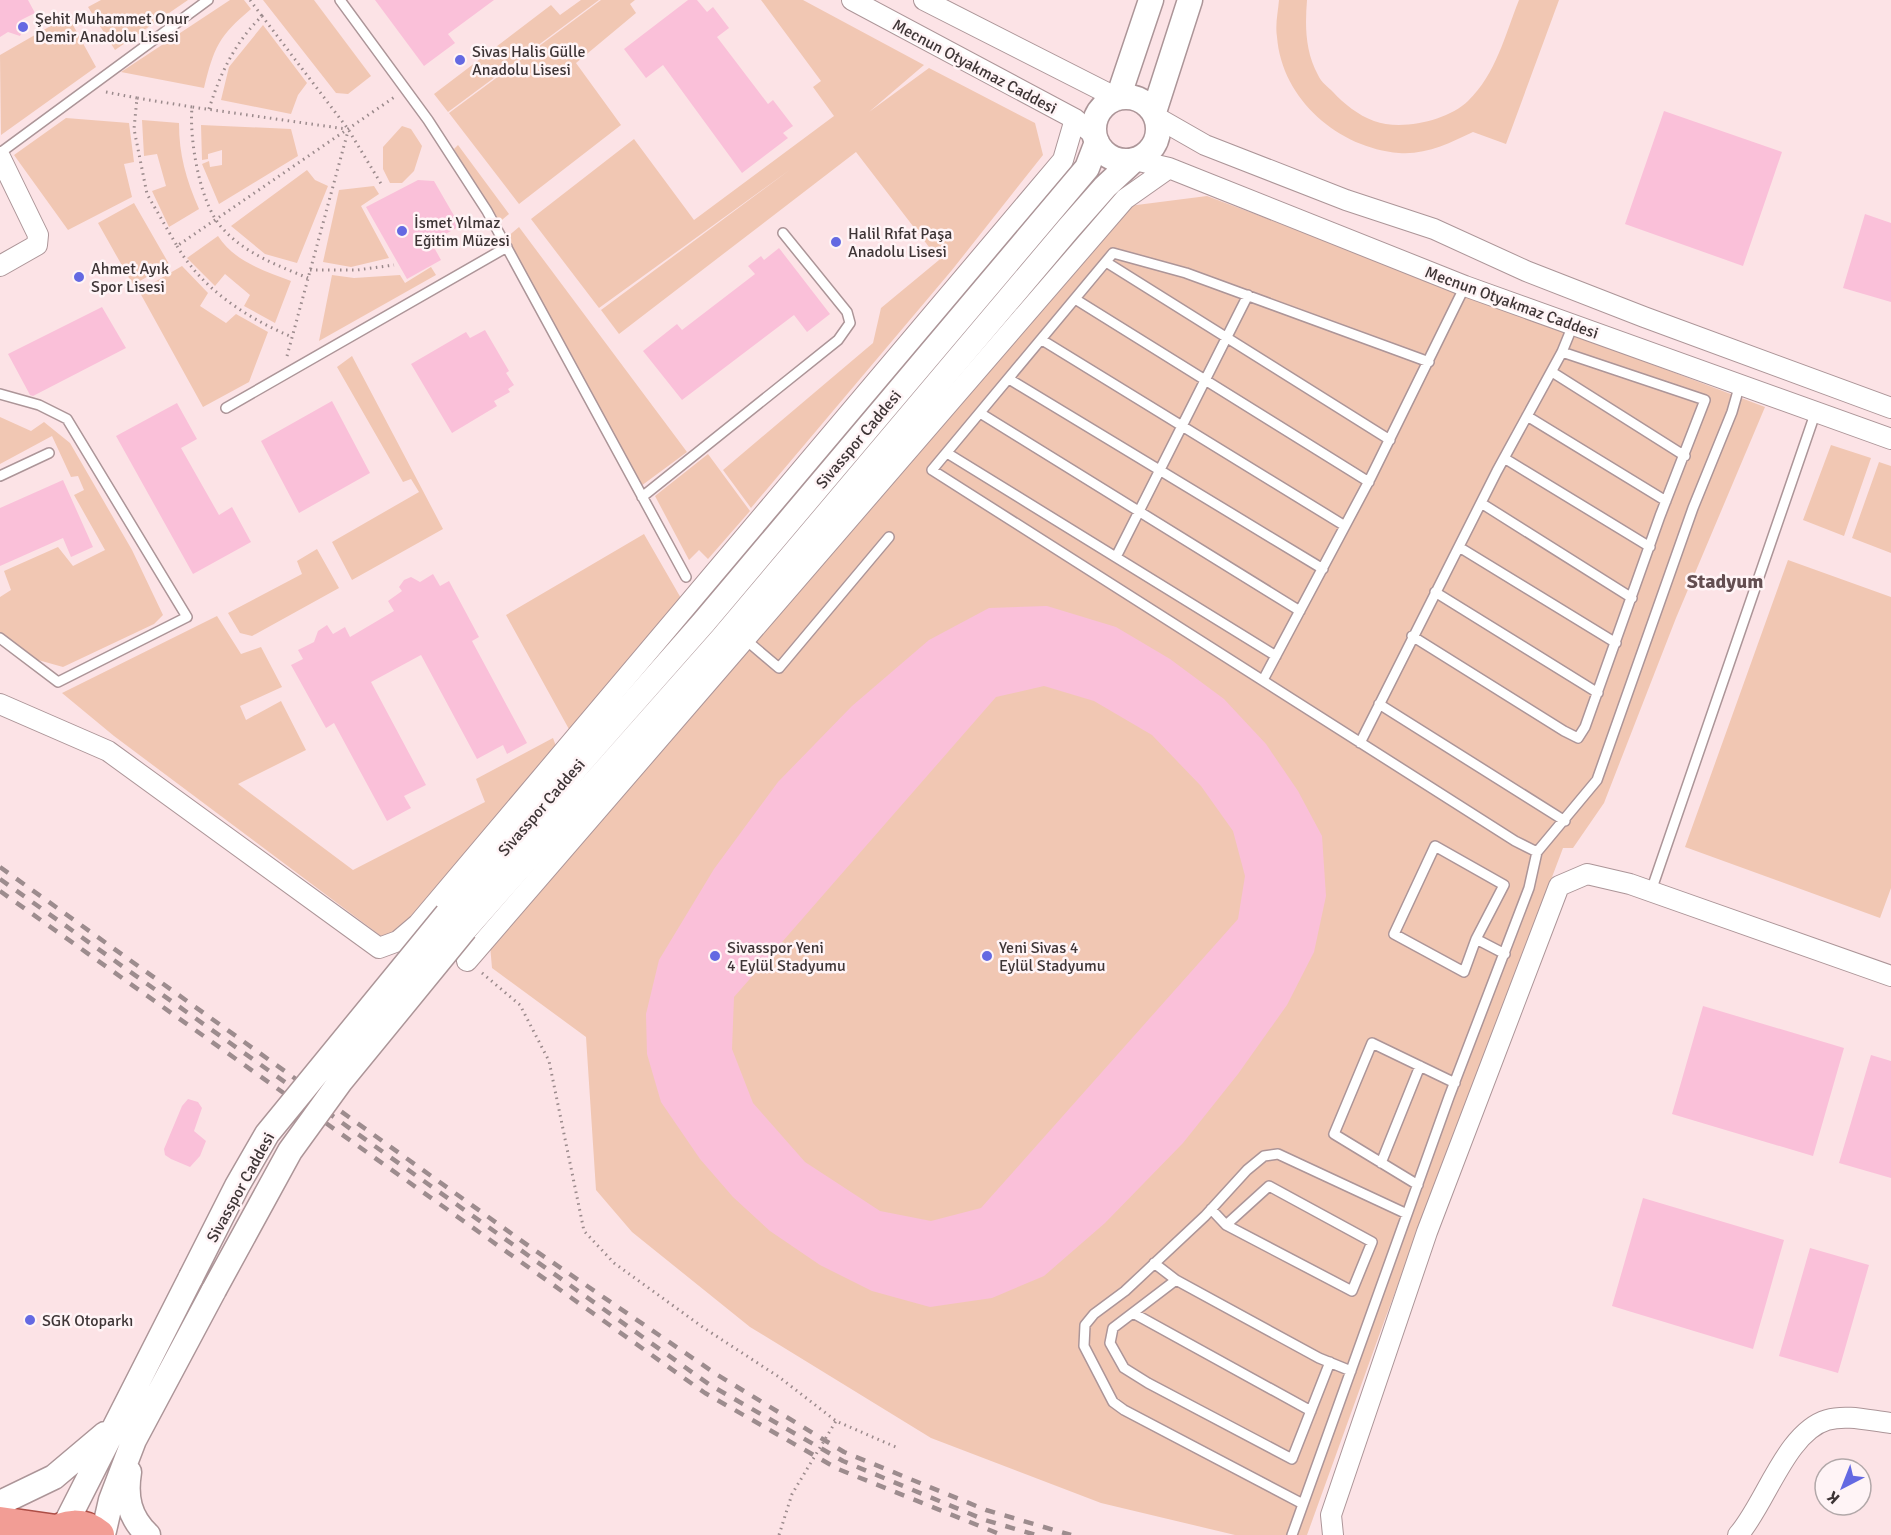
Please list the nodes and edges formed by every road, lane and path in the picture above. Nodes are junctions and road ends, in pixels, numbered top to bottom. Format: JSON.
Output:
{"nodes":[{"id":1,"x":208,"y":0,"type":"edge"},
{"id":2,"x":250,"y":0,"type":"edge"},
{"id":3,"x":340,"y":0,"type":"edge"},
{"id":4,"x":852,"y":0,"type":"edge"},
{"id":5,"x":924,"y":0,"type":"edge"},
{"id":6,"x":1151,"y":0,"type":"edge"},
{"id":7,"x":1190,"y":0,"type":"edge"},
{"id":8,"x":262,"y":16,"type":"junction"},
{"id":9,"x":87,"y":89,"type":"junction"},
{"id":10,"x":405,"y":89,"type":"junction"},
{"id":11,"x":137,"y":98,"type":"junction"},
{"id":12,"x":1117,"y":98,"type":"junction"},
{"id":13,"x":192,"y":107,"type":"junction"},
{"id":14,"x":209,"y":109,"type":"junction"},
{"id":15,"x":1155,"y":115,"type":"junction"},
{"id":16,"x":1075,"y":119,"type":"junction"},
{"id":17,"x":348,"y":129,"type":"junction"},
{"id":18,"x":1096,"y":139,"type":"junction"},
{"id":19,"x":0,"y":155,"type":"edge"},
{"id":20,"x":1135,"y":160,"type":"junction"},
{"id":21,"x":1169,"y":168,"type":"junction"},
{"id":22,"x":383,"y":187,"type":"dead end"},
{"id":23,"x":217,"y":220,"type":"junction"},
{"id":24,"x":783,"y":232,"type":"dead end"},
{"id":25,"x":177,"y":246,"type":"junction"},
{"id":26,"x":507,"y":247,"type":"junction"},
{"id":27,"x":1106,"y":262,"type":"junction"},
{"id":28,"x":394,"y":265,"type":"dead end"},
{"id":29,"x":0,"y":266,"type":"edge"},
{"id":30,"x":310,"y":270,"type":"junction"},
{"id":31,"x":308,"y":278,"type":"junction"},
{"id":32,"x":1465,"y":286,"type":"junction"},
{"id":33,"x":1248,"y":296,"type":"junction"},
{"id":34,"x":1075,"y":299,"type":"junction"},
{"id":35,"x":1573,"y":325,"type":"junction"},
{"id":36,"x":292,"y":337,"type":"junction"},
{"id":37,"x":1041,"y":339,"type":"junction"},
{"id":38,"x":1228,"y":340,"type":"junction"},
{"id":39,"x":1562,"y":352,"type":"junction"},
{"id":40,"x":1429,"y":362,"type":"junction"},
{"id":41,"x":1551,"y":372,"type":"junction"},
{"id":42,"x":282,"y":376,"type":"junction"},
{"id":43,"x":1009,"y":379,"type":"junction"},
{"id":44,"x":1206,"y":382,"type":"junction"},
{"id":45,"x":1740,"y":384,"type":"junction"},
{"id":46,"x":0,"y":394,"type":"edge"},
{"id":47,"x":226,"y":408,"type":"dead end"},
{"id":48,"x":1891,"y":408,"type":"edge"},
{"id":49,"x":1816,"y":411,"type":"junction"},
{"id":50,"x":980,"y":413,"type":"junction"},
{"id":51,"x":1527,"y":416,"type":"junction"},
{"id":52,"x":1184,"y":427,"type":"junction"},
{"id":53,"x":1891,"y":439,"type":"edge"},
{"id":54,"x":1390,"y":440,"type":"junction"},
{"id":55,"x":49,"y":453,"type":"dead end"},
{"id":56,"x":946,"y":453,"type":"junction"},
{"id":57,"x":1685,"y":456,"type":"junction"},
{"id":58,"x":1504,"y":458,"type":"junction"},
{"id":59,"x":1162,"y":471,"type":"junction"},
{"id":60,"x":0,"y":476,"type":"edge"},
{"id":61,"x":1369,"y":482,"type":"junction"},
{"id":62,"x":642,"y":497,"type":"junction"},
{"id":63,"x":1666,"y":501,"type":"junction"},
{"id":64,"x":1481,"y":503,"type":"junction"},
{"id":65,"x":1140,"y":514,"type":"junction"},
{"id":66,"x":1345,"y":526,"type":"junction"},
{"id":67,"x":889,"y":537,"type":"dead end"},
{"id":68,"x":1459,"y":546,"type":"junction"},
{"id":69,"x":1650,"y":547,"type":"junction"},
{"id":70,"x":1116,"y":557,"type":"junction"},
{"id":71,"x":1323,"y":569,"type":"junction"},
{"id":72,"x":686,"y":577,"type":"dead end"},
{"id":73,"x":1435,"y":592,"type":"junction"},
{"id":74,"x":1632,"y":598,"type":"junction"},
{"id":75,"x":1300,"y":611,"type":"junction"},
{"id":76,"x":1413,"y":636,"type":"junction"},
{"id":77,"x":0,"y":638,"type":"edge"},
{"id":78,"x":746,"y":640,"type":"junction"},
{"id":79,"x":1616,"y":643,"type":"junction"},
{"id":80,"x":1276,"y":656,"type":"junction"},
{"id":81,"x":1263,"y":680,"type":"junction"},
{"id":82,"x":1598,"y":693,"type":"junction"},
{"id":83,"x":0,"y":704,"type":"edge"},
{"id":84,"x":1379,"y":704,"type":"junction"},
{"id":85,"x":1360,"y":743,"type":"junction"},
{"id":86,"x":1565,"y":821,"type":"junction"},
{"id":87,"x":1537,"y":852,"type":"junction"},
{"id":88,"x":1651,"y":891,"type":"junction"},
{"id":89,"x":1476,"y":939,"type":"junction"},
{"id":90,"x":1505,"y":954,"type":"junction"},
{"id":91,"x":467,"y":961,"type":"joint"},
{"id":92,"x":1891,"y":976,"type":"edge"},
{"id":93,"x":1420,"y":1066,"type":"junction"},
{"id":94,"x":1455,"y":1083,"type":"junction"},
{"id":95,"x":1381,"y":1162,"type":"junction"},
{"id":96,"x":1418,"y":1185,"type":"junction"},
{"id":97,"x":1211,"y":1209,"type":"junction"},
{"id":98,"x":1407,"y":1214,"type":"junction"},
{"id":99,"x":1226,"y":1225,"type":"junction"},
{"id":100,"x":1154,"y":1263,"type":"junction"},
{"id":101,"x":1176,"y":1280,"type":"junction"},
{"id":102,"x":1133,"y":1313,"type":"junction"},
{"id":103,"x":1330,"y":1362,"type":"junction"},
{"id":104,"x":1351,"y":1371,"type":"junction"},
{"id":105,"x":1311,"y":1411,"type":"junction"},
{"id":106,"x":836,"y":1421,"type":"junction"},
{"id":107,"x":1891,"y":1423,"type":"edge"},
{"id":108,"x":112,"y":1429,"type":"junction"},
{"id":109,"x":134,"y":1440,"type":"junction"},
{"id":110,"x":898,"y":1448,"type":"dead end"},
{"id":111,"x":0,"y":1503,"type":"edge"},
{"id":112,"x":1302,"y":1503,"type":"junction"},
{"id":113,"x":0,"y":1522,"type":"edge"},
{"id":114,"x":57,"y":1531,"type":"edge"},
{"id":115,"x":101,"y":1535,"type":"edge"},
{"id":116,"x":148,"y":1535,"type":"edge"},
{"id":117,"x":779,"y":1535,"type":"edge"},
{"id":118,"x":1292,"y":1535,"type":"edge"},
{"id":119,"x":1333,"y":1535,"type":"edge"},
{"id":120,"x":1738,"y":1535,"type":"edge"}],
"edges":[{"from":1,"to":9,"type":"lane"},
{"from":2,"to":8,"type":"path"},
{"from":3,"to":10,"type":"lane"},
{"from":4,"to":16,"type":"street","name":"Mecnun Otyakmaz Caddesi"},
{"from":5,"to":12,"type":"street","name":"Mecnun Otyakmaz Caddesi"},
{"from":6,"to":12,"type":"street"},
{"from":7,"to":15,"type":"street"},
{"from":8,"to":14,"type":"path"},
{"from":8,"to":17,"type":"path"},
{"from":9,"to":11,"type":"path"},
{"from":9,"to":19,"type":"lane"},
{"from":10,"to":17,"type":"path"},
{"from":10,"to":26,"type":"lane"},
{"from":11,"to":13,"type":"path"},
{"from":11,"to":25,"type":"path"},
{"from":12,"to":15,"type":"street"},
{"from":12,"to":18,"type":"street"},
{"from":13,"to":14,"type":"path"},
{"from":13,"to":23,"type":"path"},
{"from":14,"to":17,"type":"path"},
{"from":15,"to":20,"type":"street"},
{"from":15,"to":48,"type":"street","name":"Mecnun Otyakmaz Caddesi"},
{"from":16,"to":18,"type":"street","name":"Mecnun Otyakmaz Caddesi"},
{"from":16,"to":83,"type":"street"},
{"from":17,"to":22,"type":"path"},
{"from":17,"to":23,"type":"path"},
{"from":17,"to":30,"type":"path"},
{"from":18,"to":20,"type":"street"},
{"from":18,"to":108,"type":"street","name":"Sivasspor Caddesi","bridge":true},
{"from":19,"to":29,"type":"street"},
{"from":20,"to":21,"type":"street","name":"Mecnun Otyakmaz Caddesi"},
{"from":20,"to":109,"type":"street","name":"Sivasspor Caddesi","bridge":true},
{"from":21,"to":32,"type":"street","name":"Mecnun Otyakmaz Caddesi"},
{"from":21,"to":78,"type":"street"},
{"from":23,"to":25,"type":"path"},
{"from":23,"to":31,"type":"path"},
{"from":24,"to":62,"type":"lane"},
{"from":25,"to":36,"type":"path"},
{"from":26,"to":42,"type":"lane"},
{"from":26,"to":62,"type":"lane"},
{"from":27,"to":33,"type":"lane"},
{"from":27,"to":34,"type":"lane"},
{"from":27,"to":38,"type":"lane"},
{"from":28,"to":30,"type":"path"},
{"from":30,"to":31,"type":"path"},
{"from":31,"to":36,"type":"path"},
{"from":32,"to":35,"type":"street","name":"Mecnun Otyakmaz Caddesi"},
{"from":32,"to":40,"type":"lane"},
{"from":33,"to":38,"type":"lane"},
{"from":33,"to":40,"type":"lane"},
{"from":34,"to":37,"type":"lane"},
{"from":34,"to":44,"type":"lane"},
{"from":35,"to":39,"type":"lane"},
{"from":35,"to":45,"type":"street","name":"Mecnun Otyakmaz Caddesi"},
{"from":36,"to":42,"type":"path"},
{"from":37,"to":43,"type":"lane"},
{"from":37,"to":52,"type":"lane"},
{"from":38,"to":44,"type":"lane"},
{"from":38,"to":54,"type":"lane"},
{"from":39,"to":41,"type":"lane"},
{"from":39,"to":57,"type":"lane"},
{"from":40,"to":54,"type":"lane"},
{"from":41,"to":51,"type":"lane"},
{"from":41,"to":57,"type":"lane"},
{"from":42,"to":47,"type":"lane"},
{"from":43,"to":50,"type":"lane"},
{"from":43,"to":59,"type":"lane"},
{"from":44,"to":52,"type":"lane"},
{"from":44,"to":61,"type":"lane"},
{"from":45,"to":49,"type":"street","name":"Mecnun Otyakmaz Caddesi"},
{"from":45,"to":86,"type":"lane"},
{"from":46,"to":77,"type":"lane"},
{"from":49,"to":53,"type":"street","name":"Mecnun Otyakmaz Caddesi"},
{"from":49,"to":88,"type":"lane"},
{"from":50,"to":56,"type":"lane"},
{"from":50,"to":65,"type":"lane"},
{"from":51,"to":58,"type":"lane"},
{"from":51,"to":63,"type":"lane"},
{"from":52,"to":59,"type":"lane"},
{"from":52,"to":66,"type":"lane"},
{"from":54,"to":61,"type":"lane"},
{"from":55,"to":60,"type":"lane"},
{"from":56,"to":70,"type":"lane"},
{"from":56,"to":81,"type":"lane"},
{"from":57,"to":63,"type":"lane"},
{"from":58,"to":64,"type":"lane"},
{"from":58,"to":69,"type":"lane"},
{"from":59,"to":65,"type":"lane"},
{"from":59,"to":71,"type":"lane"},
{"from":61,"to":66,"type":"lane"},
{"from":62,"to":72,"type":"lane"},
{"from":63,"to":69,"type":"lane"},
{"from":64,"to":68,"type":"lane"},
{"from":64,"to":74,"type":"lane"},
{"from":65,"to":70,"type":"lane"},
{"from":65,"to":75,"type":"lane"},
{"from":66,"to":71,"type":"lane"},
{"from":67,"to":78,"type":"lane"},
{"from":68,"to":73,"type":"lane"},
{"from":68,"to":79,"type":"lane"},
{"from":69,"to":74,"type":"lane"},
{"from":70,"to":80,"type":"lane"},
{"from":71,"to":75,"type":"lane"},
{"from":73,"to":76,"type":"lane"},
{"from":73,"to":82,"type":"lane"},
{"from":74,"to":79,"type":"lane"},
{"from":75,"to":80,"type":"lane"},
{"from":76,"to":82,"type":"lane"},
{"from":76,"to":84,"type":"lane"},
{"from":78,"to":91,"type":"street"},
{"from":79,"to":82,"type":"lane"},
{"from":80,"to":81,"type":"lane"},
{"from":81,"to":85,"type":"lane"},
{"from":84,"to":85,"type":"lane"},
{"from":84,"to":86,"type":"lane"},
{"from":85,"to":87,"type":"lane"},
{"from":86,"to":87,"type":"lane"},
{"from":87,"to":90,"type":"lane"},
{"from":88,"to":92,"type":"street"},
{"from":88,"to":119,"type":"street"},
{"from":89,"to":89,"type":"lane"},
{"from":89,"to":90,"type":"lane"},
{"from":90,"to":94,"type":"lane"},
{"from":91,"to":106,"type":"path"},
{"from":93,"to":94,"type":"lane"},
{"from":93,"to":95,"type":"lane"},
{"from":93,"to":95,"type":"lane"},
{"from":94,"to":96,"type":"lane"},
{"from":95,"to":96,"type":"lane"},
{"from":96,"to":98,"type":"lane"},
{"from":97,"to":98,"type":"lane"},
{"from":97,"to":99,"type":"lane"},
{"from":97,"to":100,"type":"lane"},
{"from":98,"to":104,"type":"lane"},
{"from":99,"to":99,"type":"lane"},
{"from":100,"to":101,"type":"lane"},
{"from":100,"to":112,"type":"lane"},
{"from":101,"to":102,"type":"lane"},
{"from":101,"to":103,"type":"lane"},
{"from":102,"to":105,"type":"lane"},
{"from":102,"to":105,"type":"lane"},
{"from":103,"to":104,"type":"lane"},
{"from":103,"to":105,"type":"lane"},
{"from":104,"to":112,"type":"lane"},
{"from":106,"to":110,"type":"path"},
{"from":106,"to":117,"type":"path","bridge":true},
{"from":107,"to":120,"type":"street"},
{"from":108,"to":111,"type":"street"},
{"from":108,"to":114,"type":"street","name":"Sivasspor Caddesi"},
{"from":109,"to":115,"type":"street","name":"Sivasspor Caddesi"},
{"from":109,"to":116,"type":"street"},
{"from":112,"to":118,"type":"lane"},
{"from":113,"to":114,"type":"main road"},
{"from":114,"to":115,"type":"main road"}]}
